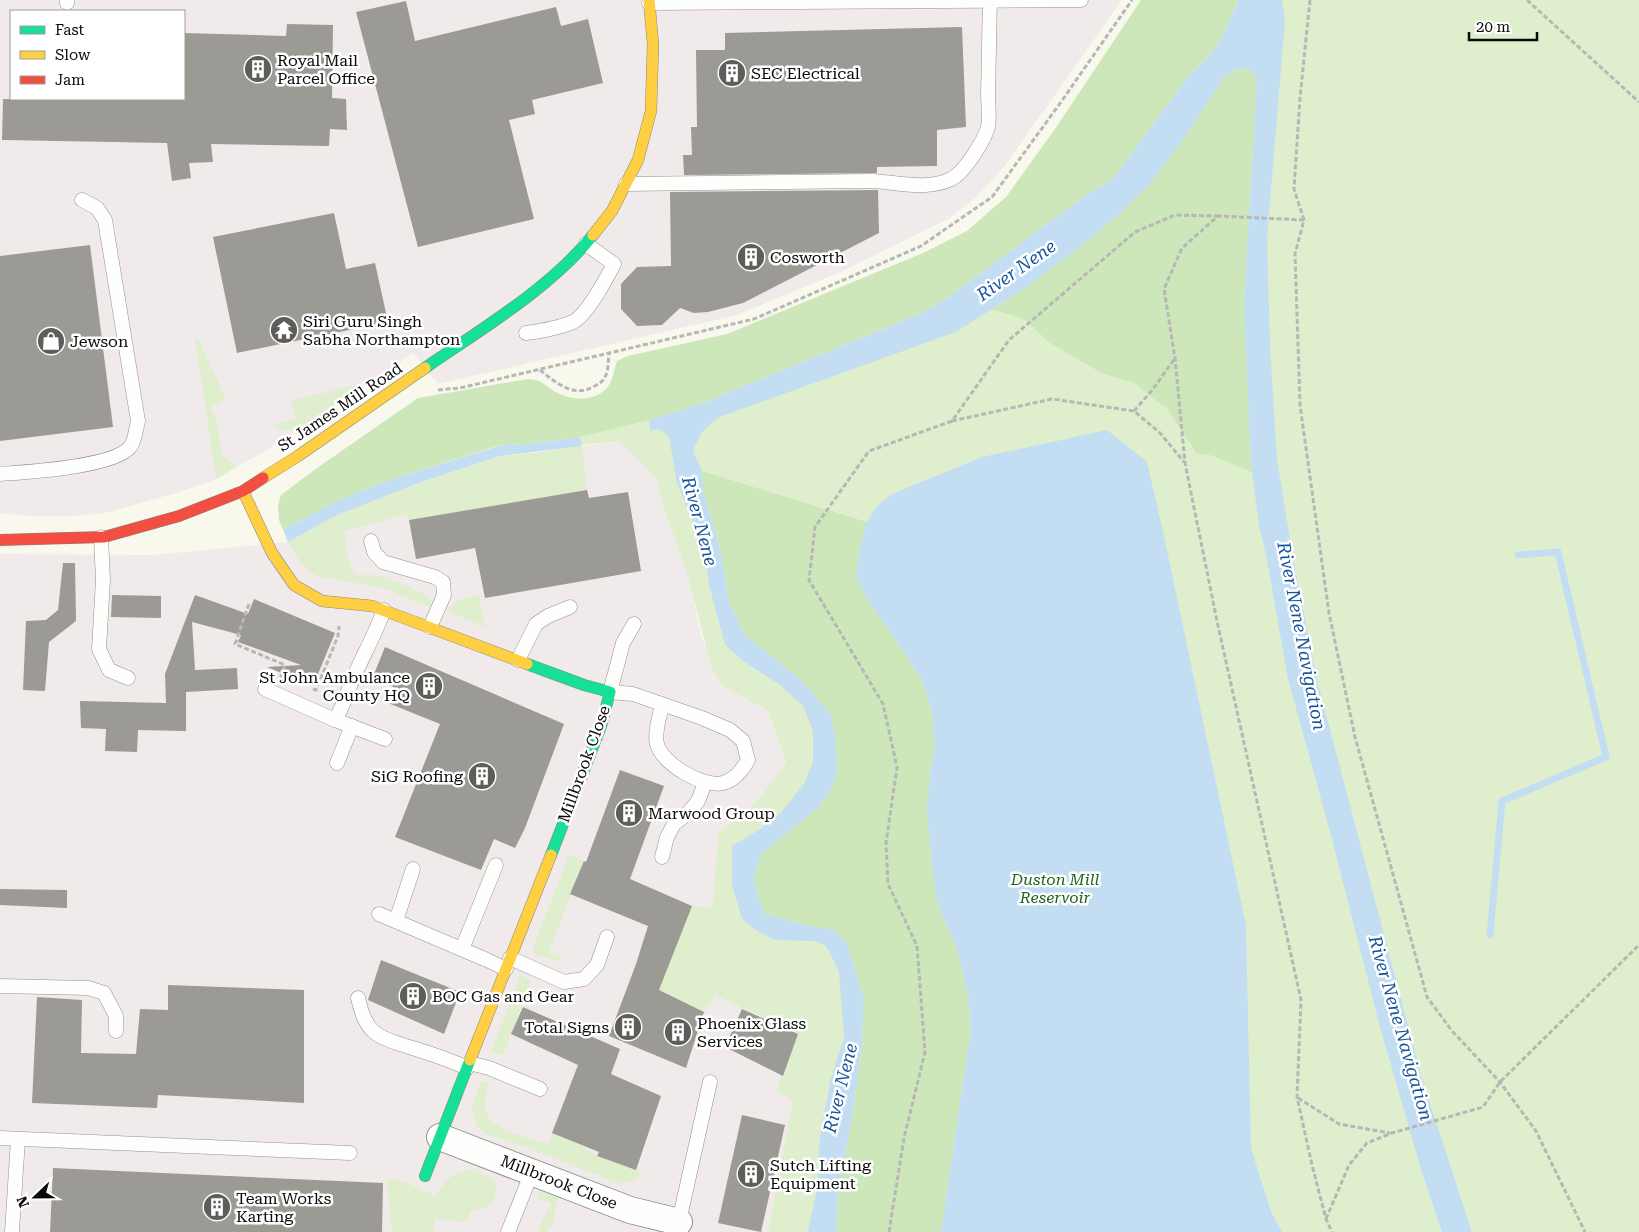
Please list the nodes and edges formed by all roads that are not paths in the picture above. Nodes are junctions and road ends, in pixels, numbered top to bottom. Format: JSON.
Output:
{"nodes":[{"id":1,"x":1081,"y":0,"type":"edge"},
{"id":2,"x":990,"y":1,"type":"junction"},
{"id":3,"x":649,"y":2,"type":"edge"},
{"id":4,"x":626,"y":184,"type":"junction"},
{"id":5,"x":82,"y":200,"type":"dead end"},
{"id":6,"x":586,"y":244,"type":"junction"},
{"id":7,"x":526,"y":333,"type":"dead end"},
{"id":8,"x":0,"y":474,"type":"edge"},
{"id":9,"x":243,"y":491,"type":"junction"},
{"id":10,"x":101,"y":537,"type":"junction"},
{"id":11,"x":0,"y":540,"type":"edge"},
{"id":12,"x":372,"y":541,"type":"dead end"},
{"id":13,"x":570,"y":606,"type":"dead end"},
{"id":14,"x":384,"y":610,"type":"junction"},
{"id":15,"x":634,"y":624,"type":"dead end"},
{"id":16,"x":430,"y":627,"type":"junction"},
{"id":17,"x":518,"y":660,"type":"junction"},
{"id":18,"x":128,"y":678,"type":"dead end"},
{"id":19,"x":265,"y":689,"type":"dead end"},
{"id":20,"x":610,"y":692,"type":"junction"},
{"id":21,"x":662,"y":705,"type":"junction"},
{"id":22,"x":335,"y":720,"type":"junction"},
{"id":23,"x":352,"y":726,"type":"junction"},
{"id":24,"x":385,"y":739,"type":"dead end"},
{"id":25,"x":337,"y":762,"type":"dead end"},
{"id":26,"x":705,"y":783,"type":"junction"},
{"id":27,"x":662,"y":857,"type":"dead end"},
{"id":28,"x":496,"y":865,"type":"dead end"},
{"id":29,"x":413,"y":869,"type":"dead end"},
{"id":30,"x":379,"y":914,"type":"dead end"},
{"id":31,"x":396,"y":921,"type":"junction"},
{"id":32,"x":607,"y":937,"type":"dead end"},
{"id":33,"x":462,"y":949,"type":"junction"},
{"id":34,"x":508,"y":964,"type":"junction"},
{"id":35,"x":0,"y":986,"type":"edge"},
{"id":36,"x":358,"y":998,"type":"dead end"},
{"id":37,"x":116,"y":1031,"type":"dead end"},
{"id":38,"x":468,"y":1066,"type":"junction"},
{"id":39,"x":710,"y":1082,"type":"dead end"},
{"id":40,"x":540,"y":1089,"type":"dead end"},
{"id":41,"x":440,"y":1137,"type":"junction"},
{"id":42,"x":0,"y":1138,"type":"edge"},
{"id":43,"x":18,"y":1139,"type":"junction"},
{"id":44,"x":350,"y":1153,"type":"dead end"},
{"id":45,"x":532,"y":1172,"type":"junction"},
{"id":46,"x":425,"y":1176,"type":"dead end"},
{"id":47,"x":678,"y":1227,"type":"edge"},
{"id":48,"x":12,"y":1232,"type":"edge"},
{"id":49,"x":508,"y":1232,"type":"edge"}],
"edges":[{"from":1,"to":2,"type":"lane"},
{"from":2,"to":3,"type":"lane"},
{"from":2,"to":4,"type":"lane"},
{"from":3,"to":4,"type":"street","name":"St James Mill Road"},
{"from":4,"to":6,"type":"street","name":"St James Mill Road"},
{"from":5,"to":8,"type":"lane"},
{"from":6,"to":7,"type":"lane"},
{"from":6,"to":9,"type":"street","name":"St James Mill Road"},
{"from":9,"to":10,"type":"street","name":"St James Mill Road"},
{"from":9,"to":14,"type":"street","name":"Millbrook Close"},
{"from":10,"to":11,"type":"street","name":"St James Mill Road"},
{"from":10,"to":18,"type":"lane"},
{"from":12,"to":16,"type":"lane"},
{"from":13,"to":17,"type":"lane"},
{"from":14,"to":16,"type":"street","name":"Millbrook Close"},
{"from":14,"to":22,"type":"lane"},
{"from":15,"to":20,"type":"lane"},
{"from":16,"to":17,"type":"street","name":"Millbrook Close"},
{"from":17,"to":20,"type":"street","name":"Millbrook Close"},
{"from":19,"to":22,"type":"lane"},
{"from":20,"to":21,"type":"lane"},
{"from":20,"to":34,"type":"street","name":"Millbrook Close"},
{"from":21,"to":26,"type":"lane"},
{"from":21,"to":26,"type":"lane"},
{"from":22,"to":23,"type":"lane"},
{"from":23,"to":24,"type":"lane"},
{"from":23,"to":25,"type":"lane"},
{"from":26,"to":27,"type":"lane"},
{"from":28,"to":33,"type":"lane"},
{"from":29,"to":31,"type":"lane"},
{"from":30,"to":31,"type":"lane"},
{"from":31,"to":33,"type":"lane"},
{"from":32,"to":34,"type":"lane"},
{"from":33,"to":34,"type":"lane"},
{"from":34,"to":38,"type":"street","name":"Millbrook Close"},
{"from":35,"to":37,"type":"lane"},
{"from":36,"to":38,"type":"lane"},
{"from":38,"to":40,"type":"lane"},
{"from":38,"to":41,"type":"street","name":"Millbrook Close"},
{"from":39,"to":47,"type":"lane"},
{"from":41,"to":45,"type":"street","name":"Millbrook Close"},
{"from":41,"to":46,"type":"street","name":"Millbrook Close"},
{"from":42,"to":43,"type":"lane"},
{"from":43,"to":44,"type":"lane"},
{"from":43,"to":48,"type":"lane"},
{"from":45,"to":47,"type":"street","name":"Millbrook Close"},
{"from":45,"to":49,"type":"lane"}]}
